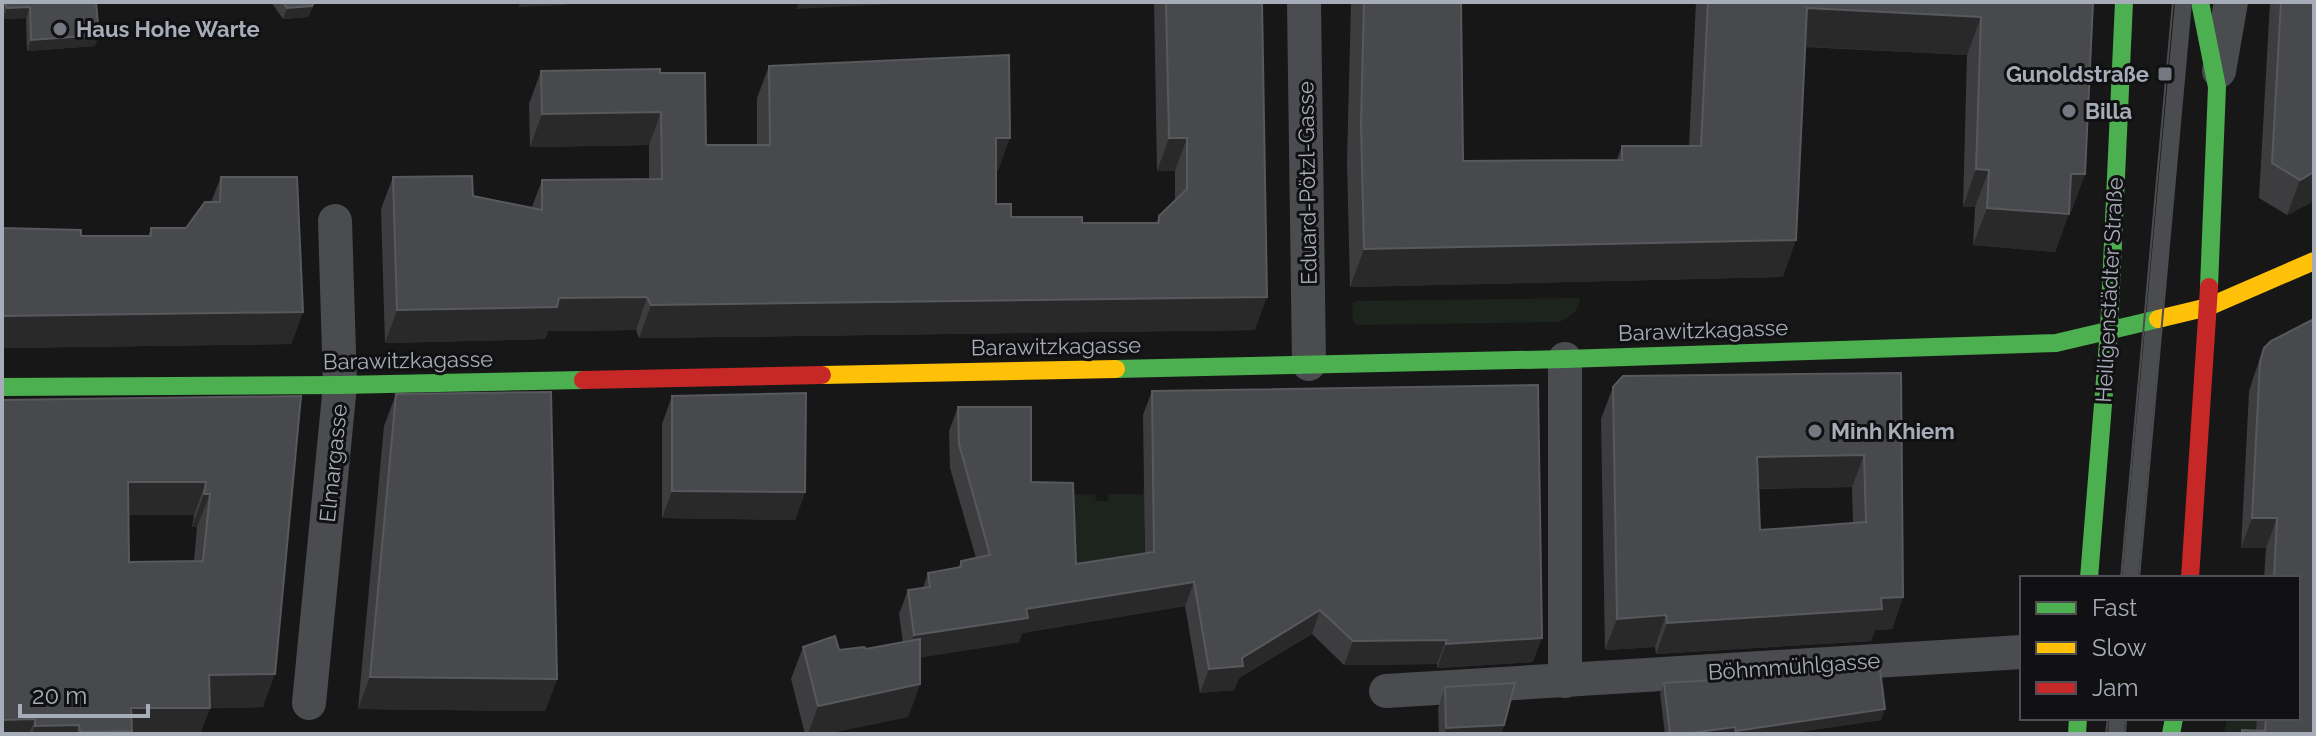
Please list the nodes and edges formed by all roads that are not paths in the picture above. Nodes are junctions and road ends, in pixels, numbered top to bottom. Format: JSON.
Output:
{"nodes":[{"id":1,"x":1304,"y":2,"type":"edge"},
{"id":2,"x":2124,"y":2,"type":"edge"},
{"id":3,"x":2183,"y":2,"type":"edge"},
{"id":4,"x":2200,"y":2,"type":"edge"},
{"id":5,"x":2231,"y":2,"type":"edge"},
{"id":6,"x":2217,"y":87,"type":"junction"},
{"id":7,"x":335,"y":221,"type":"dead end"},
{"id":8,"x":2314,"y":261,"type":"edge"},
{"id":9,"x":2208,"y":307,"type":"junction"},
{"id":10,"x":2154,"y":320,"type":"junction"},
{"id":11,"x":2109,"y":330,"type":"junction"},
{"id":12,"x":1565,"y":359,"type":"junction"},
{"id":13,"x":1309,"y":364,"type":"junction"},
{"id":14,"x":340,"y":385,"type":"junction"},
{"id":15,"x":2,"y":387,"type":"edge"},
{"id":16,"x":2089,"y":576,"type":"edge"},
{"id":17,"x":2130,"y":576,"type":"edge"},
{"id":18,"x":2190,"y":576,"type":"edge"},
{"id":19,"x":2020,"y":652,"type":"edge"},
{"id":20,"x":1565,"y":681,"type":"junction"},
{"id":21,"x":1386,"y":691,"type":"dead end"},
{"id":22,"x":309,"y":703,"type":"dead end"}],
"edges":[{"from":1,"to":13,"type":"street","name":"Eduard-Pötzl-Gasse"},
{"from":2,"to":11,"type":"main road","name":"Heiligenstädter Straße"},
{"from":3,"to":10,"type":"lane"},
{"from":4,"to":6,"type":"main road"},
{"from":5,"to":6,"type":"street"},
{"from":6,"to":9,"type":"main road"},
{"from":7,"to":14,"type":"street","name":"Elmargasse"},
{"from":8,"to":9,"type":"main road"},
{"from":9,"to":10,"type":"main road"},
{"from":9,"to":18,"type":"main road"},
{"from":10,"to":11,"type":"main road"},
{"from":10,"to":17,"type":"lane"},
{"from":11,"to":12,"type":"main road","name":"Barawitzkagasse"},
{"from":11,"to":16,"type":"main road","name":"Heiligenstädter Straße"},
{"from":12,"to":13,"type":"main road","name":"Barawitzkagasse"},
{"from":12,"to":20,"type":"street"},
{"from":13,"to":14,"type":"main road","name":"Barawitzkagasse"},
{"from":14,"to":15,"type":"main road","name":"Barawitzkagasse"},
{"from":14,"to":22,"type":"street","name":"Elmargasse"},
{"from":19,"to":20,"type":"street","name":"Böhmmühlgasse"},
{"from":20,"to":21,"type":"street","name":"Böhmmühlgasse"}]}
